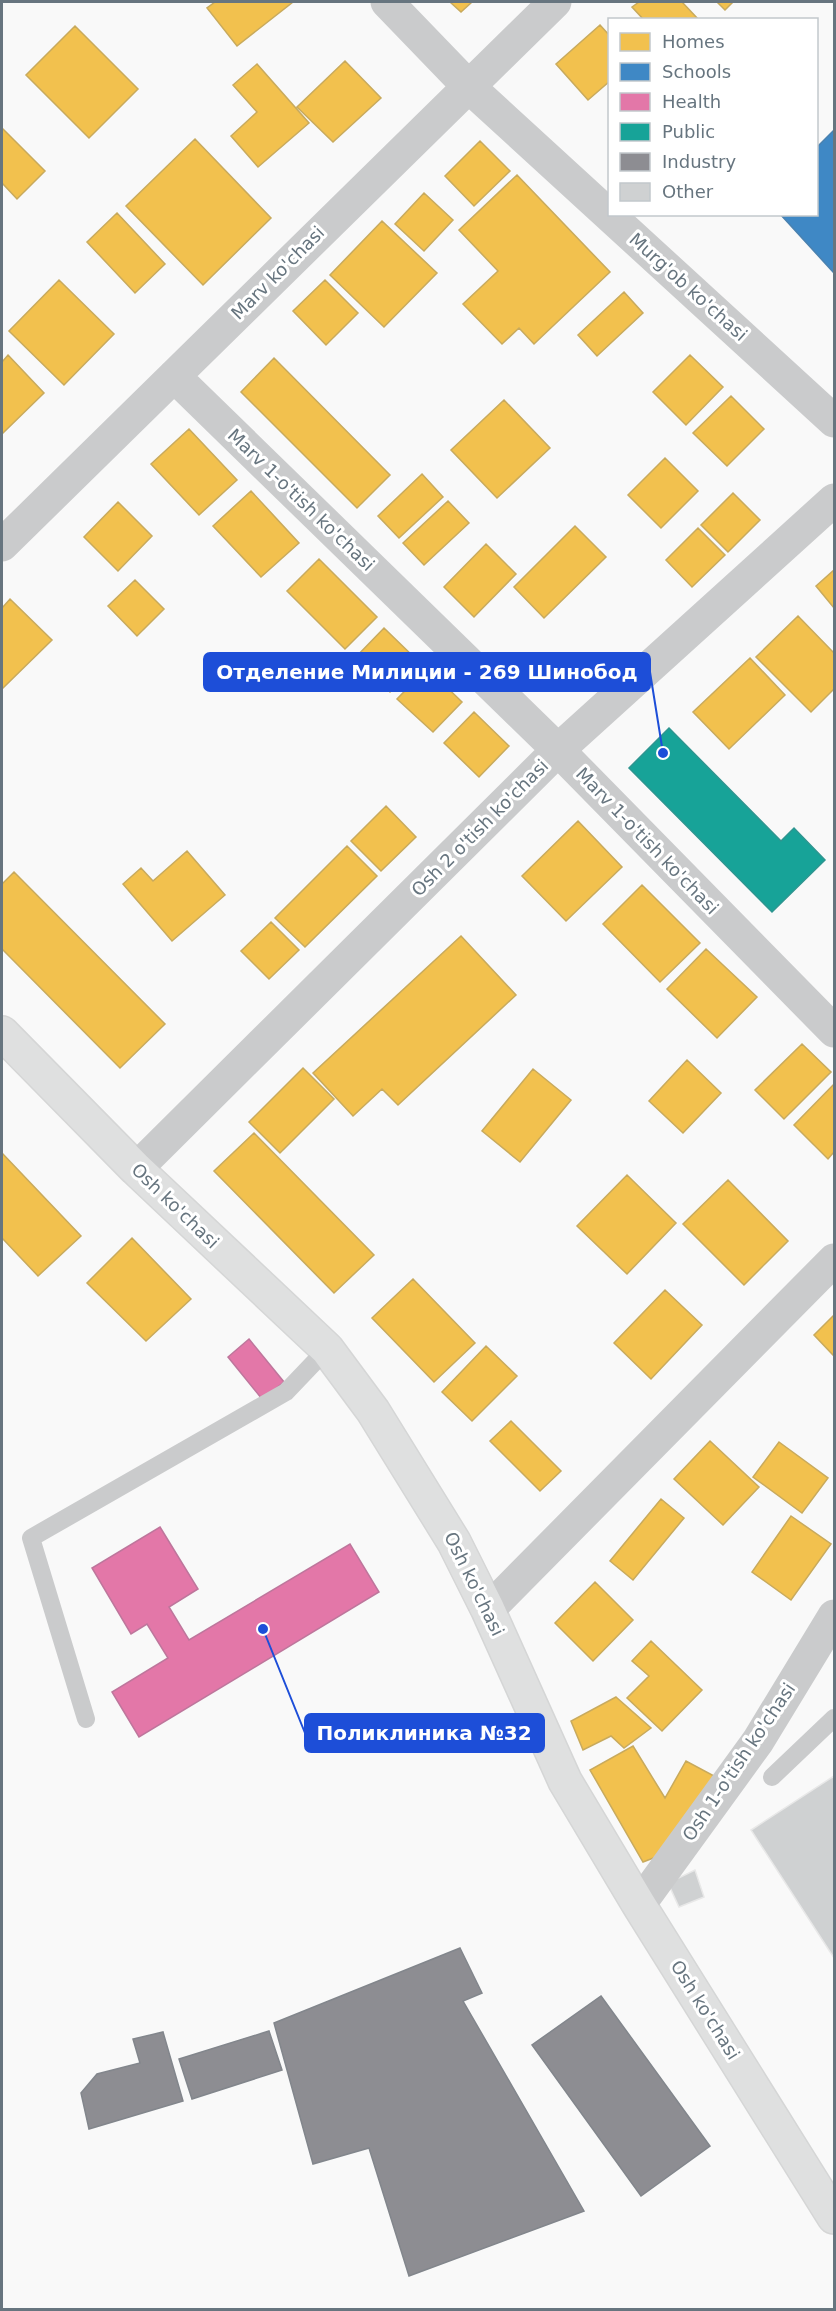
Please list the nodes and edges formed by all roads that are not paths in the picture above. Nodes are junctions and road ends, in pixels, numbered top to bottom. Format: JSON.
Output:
{"nodes":[{"id":1,"x":387,"y":2,"type":"edge"},
{"id":2,"x":555,"y":2,"type":"edge"},
{"id":3,"x":468,"y":86,"type":"junction"},
{"id":4,"x":608,"y":214,"type":"edge"},
{"id":5,"x":610,"y":216,"type":"edge"},
{"id":6,"x":174,"y":376,"type":"junction"},
{"id":7,"x":834,"y":421,"type":"edge"},
{"id":8,"x":834,"y":500,"type":"edge"},
{"id":9,"x":2,"y":545,"type":"edge"},
{"id":10,"x":558,"y":750,"type":"junction"},
{"id":11,"x":834,"y":1031,"type":"edge"},
{"id":12,"x":2,"y":1033,"type":"edge"},
{"id":13,"x":136,"y":1169,"type":"junction"},
{"id":14,"x":834,"y":1260,"type":"edge"},
{"id":15,"x":327,"y":1349,"type":"junction"},
{"id":16,"x":488,"y":1610,"type":"junction"},
{"id":17,"x":834,"y":1616,"type":"edge"},
{"id":18,"x":834,"y":1718,"type":"edge"},
{"id":19,"x":86,"y":1719,"type":"dead end"},
{"id":20,"x":772,"y":1777,"type":"dead end"},
{"id":21,"x":639,"y":1905,"type":"junction"},
{"id":22,"x":834,"y":2217,"type":"edge"}],
"edges":[{"from":1,"to":3,"type":"street","name":"Murg'ob ko'chasi"},
{"from":2,"to":3,"type":"street","name":"Marv ko'chasi"},
{"from":3,"to":4,"type":"street","name":"Murg'ob ko'chasi"},
{"from":3,"to":6,"type":"street","name":"Marv ko'chasi"},
{"from":5,"to":7,"type":"street","name":"Murg'ob ko'chasi"},
{"from":6,"to":9,"type":"street","name":"Marv ko'chasi"},
{"from":6,"to":10,"type":"street","name":"Marv 1-o'tish ko'chasi"},
{"from":8,"to":10,"type":"street","name":"Osh 2 o'tish ko'chasi"},
{"from":10,"to":11,"type":"street","name":"Marv 1-o'tish ko'chasi"},
{"from":10,"to":13,"type":"street","name":"Osh 2 o'tish ko'chasi"},
{"from":12,"to":13,"type":"street","name":"Osh ko'chasi"},
{"from":13,"to":15,"type":"street","name":"Osh ko'chasi"},
{"from":14,"to":16,"type":"street"},
{"from":15,"to":16,"type":"street","name":"Osh ko'chasi"},
{"from":15,"to":19,"type":"lane"},
{"from":16,"to":21,"type":"street","name":"Osh ko'chasi"},
{"from":17,"to":21,"type":"street","name":"Osh 1-o'tish ko'chasi"},
{"from":18,"to":20,"type":"lane"},
{"from":21,"to":22,"type":"street","name":"Osh ko'chasi"}]}
